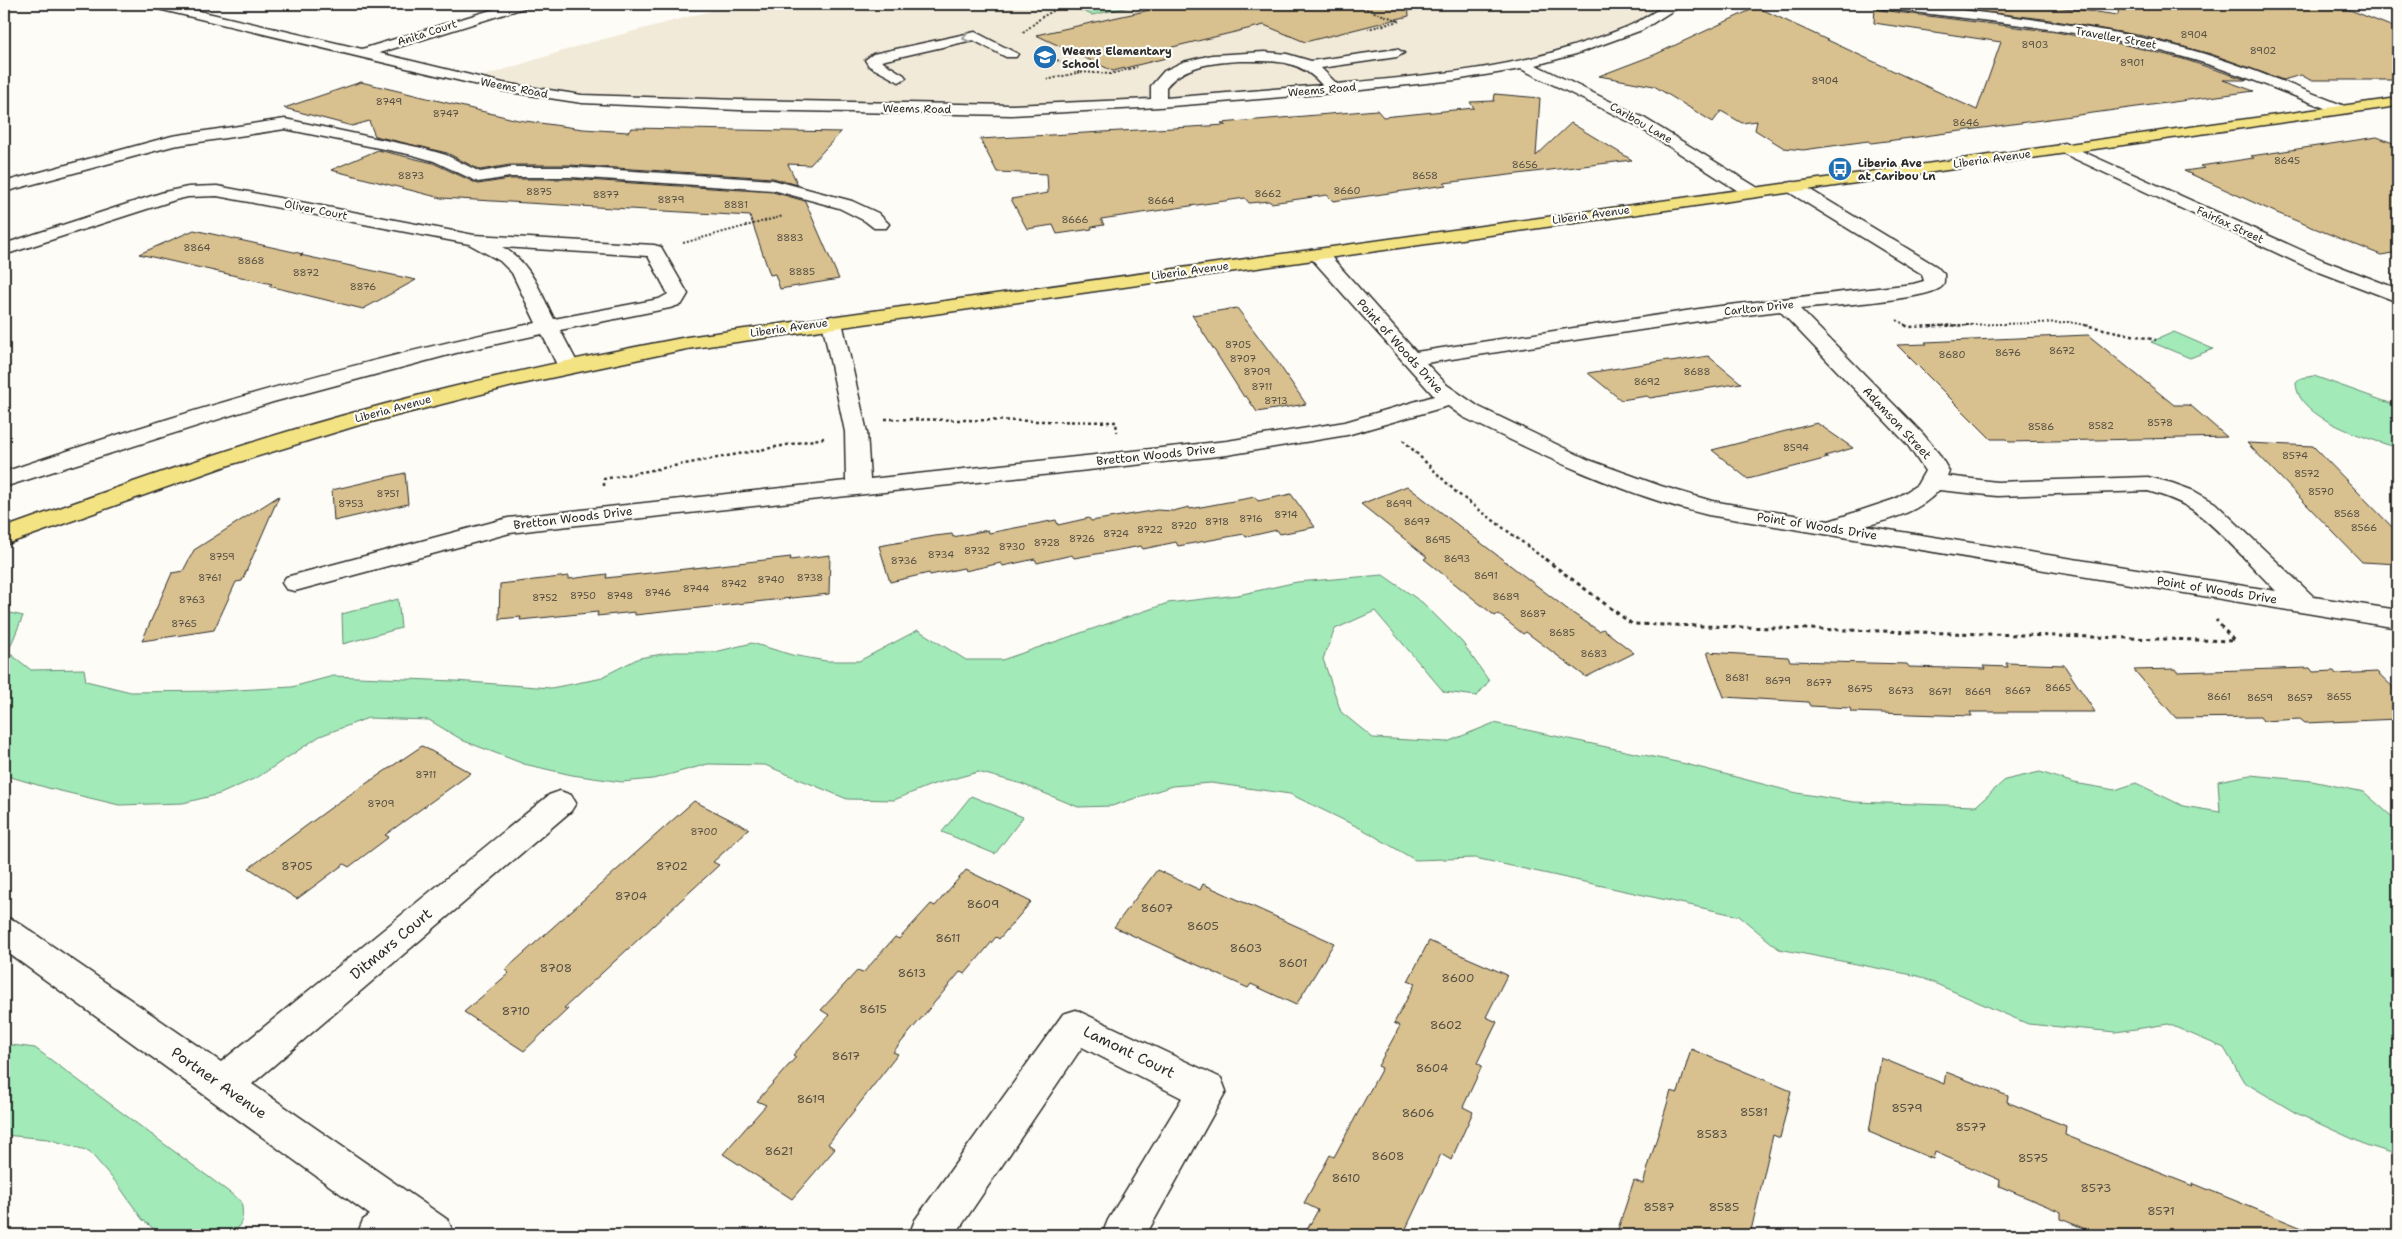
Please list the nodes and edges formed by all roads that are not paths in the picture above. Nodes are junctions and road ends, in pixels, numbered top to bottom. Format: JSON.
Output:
{"nodes":[{"id":1,"x":154,"y":4,"type":"edge"},
{"id":2,"x":523,"y":4,"type":"edge"},
{"id":3,"x":1676,"y":4,"type":"edge"},
{"id":4,"x":1880,"y":4,"type":"edge"},
{"id":5,"x":1397,"y":53,"type":"dead end"},
{"id":6,"x":360,"y":54,"type":"junction"},
{"id":7,"x":1011,"y":54,"type":"dead end"},
{"id":8,"x":1523,"y":64,"type":"junction"},
{"id":9,"x":1309,"y":65,"type":"junction"},
{"id":10,"x":899,"y":78,"type":"dead end"},
{"id":11,"x":1333,"y":89,"type":"junction"},
{"id":12,"x":2398,"y":102,"type":"edge"},
{"id":13,"x":1159,"y":103,"type":"junction"},
{"id":14,"x":2342,"y":110,"type":"junction"},
{"id":15,"x":2064,"y":148,"type":"junction"},
{"id":16,"x":4,"y":187,"type":"edge"},
{"id":17,"x":1793,"y":187,"type":"junction"},
{"id":18,"x":1752,"y":192,"type":"junction"},
{"id":19,"x":880,"y":224,"type":"dead end"},
{"id":20,"x":474,"y":240,"type":"junction"},
{"id":21,"x":4,"y":250,"type":"edge"},
{"id":22,"x":1318,"y":254,"type":"junction"},
{"id":23,"x":2398,"y":296,"type":"edge"},
{"id":24,"x":1785,"y":305,"type":"junction"},
{"id":25,"x":832,"y":322,"type":"junction"},
{"id":26,"x":548,"y":327,"type":"junction"},
{"id":27,"x":1410,"y":359,"type":"junction"},
{"id":28,"x":568,"y":366,"type":"junction"},
{"id":29,"x":1449,"y":399,"type":"junction"},
{"id":30,"x":4,"y":480,"type":"edge"},
{"id":31,"x":1933,"y":482,"type":"junction"},
{"id":32,"x":858,"y":487,"type":"junction"},
{"id":33,"x":1826,"y":528,"type":"junction"},
{"id":34,"x":4,"y":537,"type":"edge"},
{"id":35,"x":295,"y":582,"type":"dead end"},
{"id":36,"x":2305,"y":604,"type":"junction"},
{"id":37,"x":2398,"y":619,"type":"edge"},
{"id":38,"x":560,"y":802,"type":"dead end"},
{"id":39,"x":4,"y":931,"type":"edge"},
{"id":40,"x":222,"y":1085,"type":"junction"},
{"id":41,"x":405,"y":1228,"type":"edge"},
{"id":42,"x":930,"y":1235,"type":"edge"},
{"id":43,"x":1123,"y":1235,"type":"edge"}],
"edges":[{"from":1,"to":6,"type":"street","name":"Weems Road"},
{"from":2,"to":6,"type":"street","name":"Anita Court"},
{"from":3,"to":8,"type":"street","name":"Weems Road"},
{"from":4,"to":14,"type":"street","name":"Traveller Street"},
{"from":5,"to":9,"type":"street"},
{"from":6,"to":13,"type":"street","name":"Weems Road"},
{"from":7,"to":10,"type":"street","one_way":true},
{"from":8,"to":11,"type":"street","name":"Weems Road"},
{"from":8,"to":18,"type":"street","name":"Caribou Lane"},
{"from":9,"to":11,"type":"street"},
{"from":9,"to":13,"type":"street"},
{"from":11,"to":13,"type":"street","name":"Weems Road"},
{"from":12,"to":14,"type":"main road","name":"Liberia Avenue"},
{"from":14,"to":15,"type":"main road","name":"Liberia Avenue"},
{"from":15,"to":17,"type":"main road","name":"Liberia Avenue"},
{"from":15,"to":23,"type":"street","name":"Fairfax Street"},
{"from":16,"to":19,"type":"street"},
{"from":17,"to":18,"type":"main road","name":"Liberia Avenue"},
{"from":17,"to":24,"type":"street","name":"Carlton Drive"},
{"from":18,"to":22,"type":"main road","name":"Liberia Avenue"},
{"from":20,"to":21,"type":"street","name":"Oliver Court"},
{"from":20,"to":26,"type":"street","name":"Oliver Court"},
{"from":20,"to":26,"type":"street"},
{"from":22,"to":25,"type":"main road","name":"Liberia Avenue"},
{"from":22,"to":27,"type":"street","name":"Point of Woods Drive"},
{"from":24,"to":27,"type":"street","name":"Carlton Drive"},
{"from":24,"to":31,"type":"street","name":"Adamson Street"},
{"from":25,"to":28,"type":"main road","name":"Liberia Avenue"},
{"from":25,"to":32,"type":"street"},
{"from":26,"to":28,"type":"street","name":"Oliver Court"},
{"from":26,"to":30,"type":"street"},
{"from":27,"to":29,"type":"street","name":"Point of Woods Drive"},
{"from":28,"to":34,"type":"main road","name":"Liberia Avenue"},
{"from":29,"to":32,"type":"street","name":"Bretton Woods Drive"},
{"from":29,"to":33,"type":"street","name":"Point of Woods Drive"},
{"from":31,"to":33,"type":"street"},
{"from":31,"to":36,"type":"street"},
{"from":32,"to":35,"type":"street","name":"Bretton Woods Drive"},
{"from":33,"to":36,"type":"street","name":"Point of Woods Drive"},
{"from":36,"to":37,"type":"street","name":"Point of Woods Drive"},
{"from":38,"to":40,"type":"street","name":"Ditmars Court"},
{"from":39,"to":40,"type":"street","name":"Portner Avenue"},
{"from":40,"to":41,"type":"street","name":"Portner Avenue"},
{"from":42,"to":43,"type":"street","name":"Lamont Court"}]}
